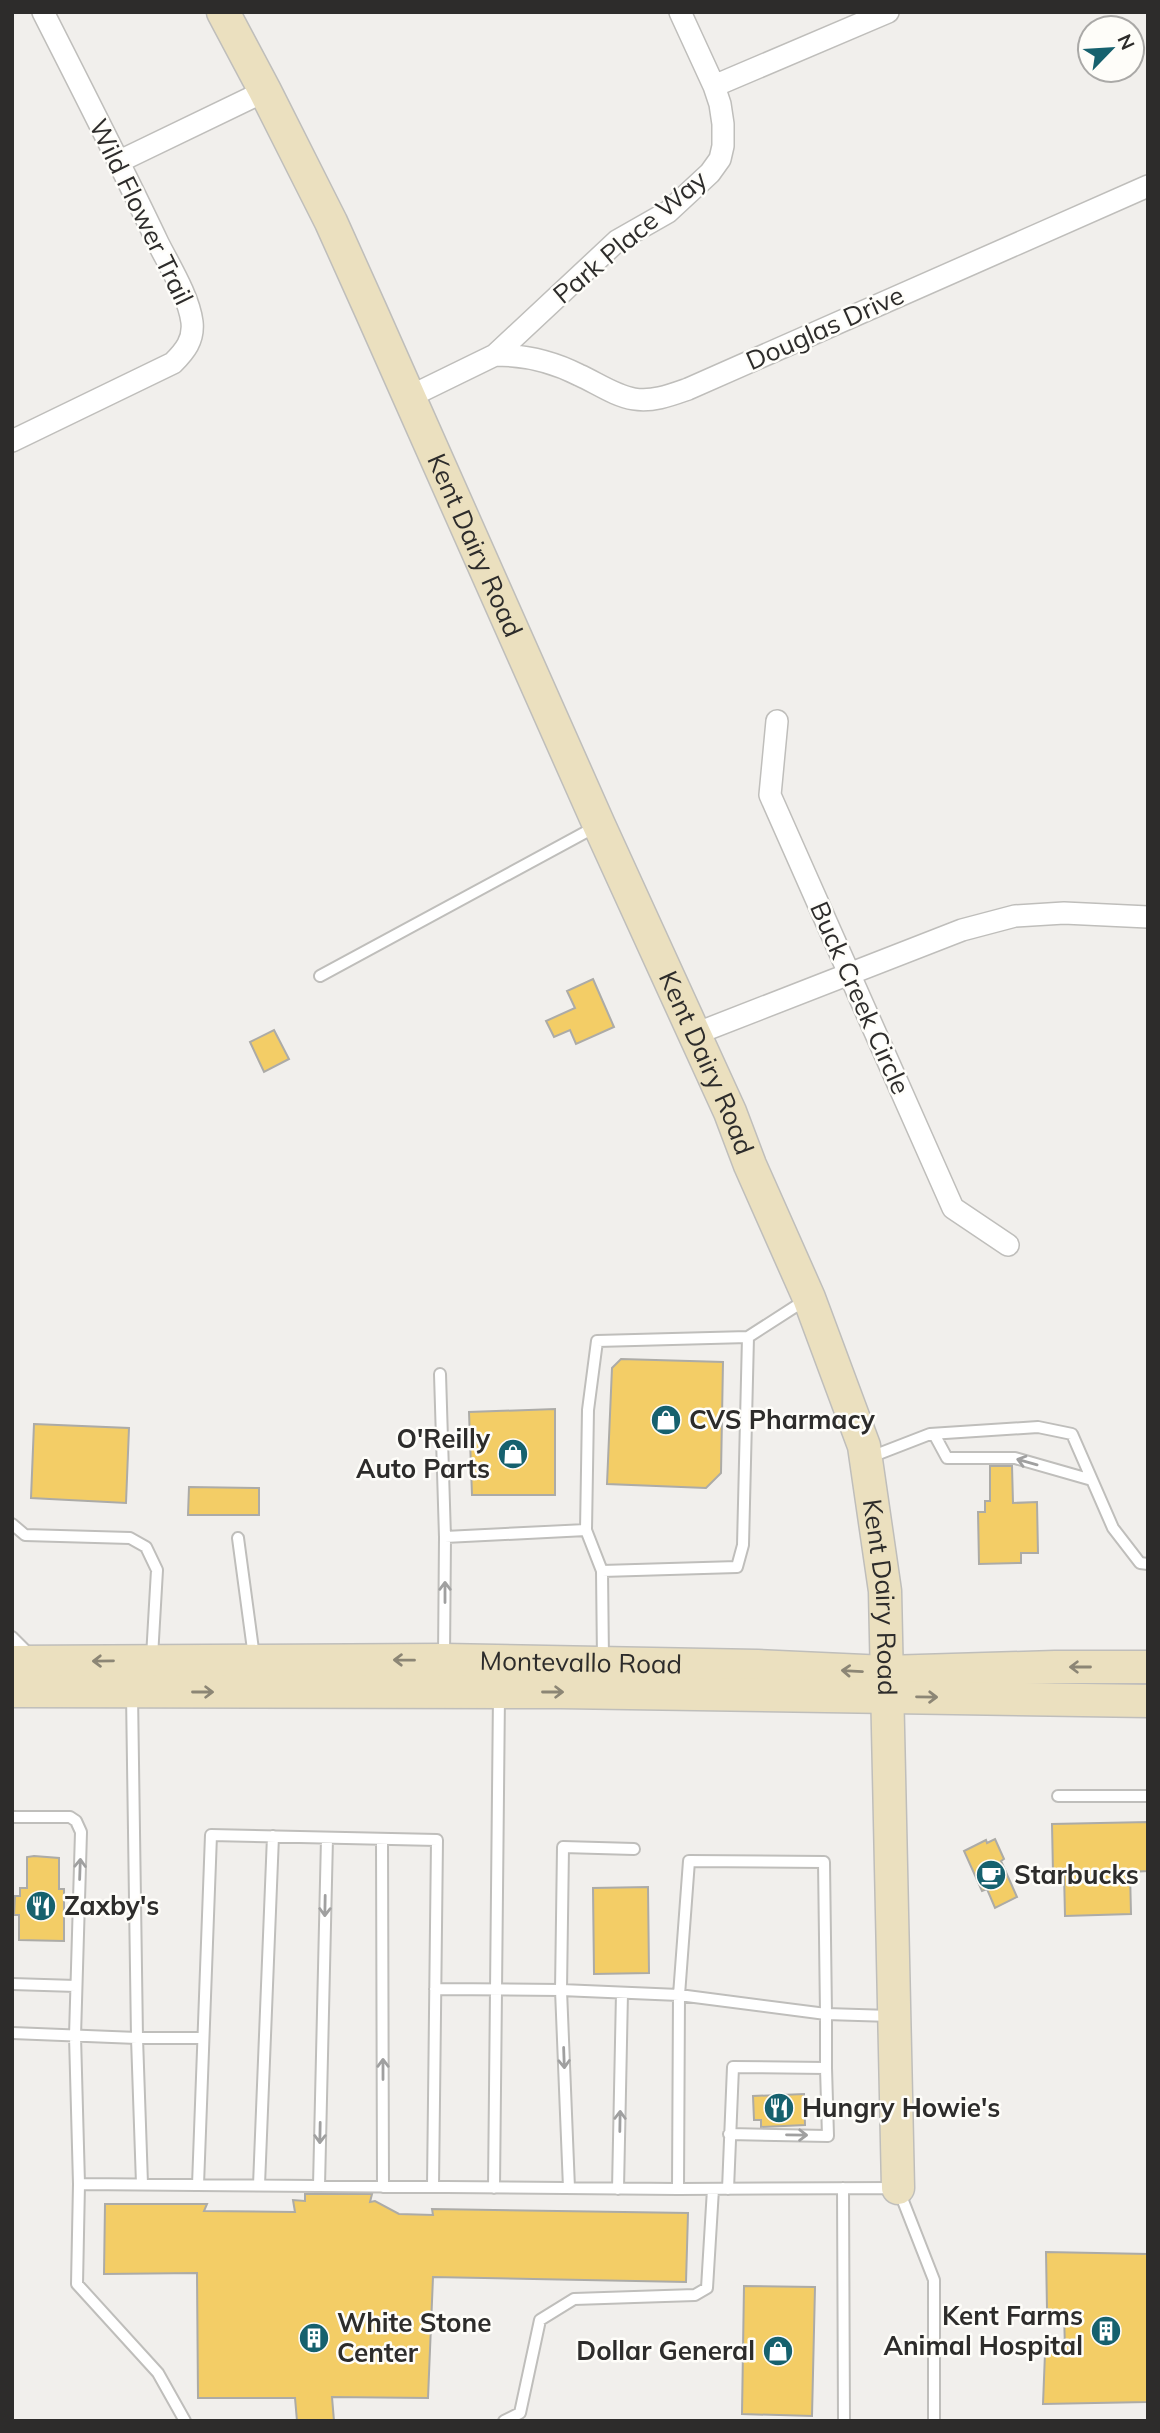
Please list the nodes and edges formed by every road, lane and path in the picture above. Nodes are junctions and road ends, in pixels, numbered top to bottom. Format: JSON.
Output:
{"nodes":[{"id":1,"x":43,"y":12,"type":"edge"},
{"id":2,"x":223,"y":12,"type":"edge"},
{"id":3,"x":680,"y":12,"type":"edge"},
{"id":4,"x":888,"y":12,"type":"edge"},
{"id":5,"x":714,"y":86,"type":"junction"},
{"id":6,"x":265,"y":92,"type":"junction"},
{"id":7,"x":120,"y":161,"type":"junction"},
{"id":8,"x":1148,"y":186,"type":"edge"},
{"id":9,"x":495,"y":355,"type":"junction"},
{"id":10,"x":409,"y":397,"type":"junction"},
{"id":11,"x":12,"y":441,"type":"edge"},
{"id":12,"x":777,"y":721,"type":"dead end"},
{"id":13,"x":599,"y":825,"type":"junction"},
{"id":14,"x":1148,"y":917,"type":"edge"},
{"id":15,"x":849,"y":973,"type":"junction"},
{"id":16,"x":320,"y":976,"type":"dead end"},
{"id":17,"x":695,"y":1034,"type":"junction"},
{"id":18,"x":1008,"y":1245,"type":"dead end"},
{"id":19,"x":809,"y":1298,"type":"junction"},
{"id":20,"x":748,"y":1337,"type":"junction"},
{"id":21,"x":440,"y":1374,"type":"dead end"},
{"id":22,"x":934,"y":1434,"type":"junction"},
{"id":23,"x":866,"y":1459,"type":"junction"},
{"id":24,"x":1092,"y":1480,"type":"junction"},
{"id":25,"x":12,"y":1524,"type":"edge"},
{"id":26,"x":586,"y":1531,"type":"junction"},
{"id":27,"x":445,"y":1537,"type":"junction"},
{"id":28,"x":238,"y":1538,"type":"dead end"},
{"id":29,"x":1148,"y":1564,"type":"edge"},
{"id":30,"x":602,"y":1571,"type":"junction"},
{"id":31,"x":12,"y":1637,"type":"edge"},
{"id":32,"x":254,"y":1660,"type":"junction"},
{"id":33,"x":444,"y":1660,"type":"junction"},
{"id":34,"x":25,"y":1662,"type":"edge"},
{"id":35,"x":603,"y":1662,"type":"junction"},
{"id":36,"x":1148,"y":1667,"type":"edge"},
{"id":37,"x":148,"y":1679,"type":"junction"},
{"id":38,"x":886,"y":1685,"type":"junction"},
{"id":39,"x":12,"y":1691,"type":"edge"},
{"id":40,"x":499,"y":1692,"type":"junction"},
{"id":41,"x":1148,"y":1701,"type":"edge"},
{"id":42,"x":1058,"y":1796,"type":"dead end"},
{"id":43,"x":1148,"y":1797,"type":"edge"},
{"id":44,"x":12,"y":1817,"type":"edge"},
{"id":45,"x":273,"y":1836,"type":"junction"},
{"id":46,"x":327,"y":1838,"type":"junction"},
{"id":47,"x":382,"y":1839,"type":"junction"},
{"id":48,"x":634,"y":1849,"type":"dead end"},
{"id":49,"x":12,"y":1984,"type":"edge"},
{"id":50,"x":76,"y":1986,"type":"junction"},
{"id":51,"x":435,"y":1989,"type":"junction"},
{"id":52,"x":496,"y":1990,"type":"junction"},
{"id":53,"x":561,"y":1990,"type":"junction"},
{"id":54,"x":622,"y":1993,"type":"junction"},
{"id":55,"x":679,"y":1995,"type":"junction"},
{"id":56,"x":826,"y":2014,"type":"junction"},
{"id":57,"x":894,"y":2016,"type":"junction"},
{"id":58,"x":12,"y":2033,"type":"edge"},
{"id":59,"x":75,"y":2036,"type":"junction"},
{"id":60,"x":137,"y":2038,"type":"junction"},
{"id":61,"x":204,"y":2038,"type":"junction"},
{"id":62,"x":826,"y":2068,"type":"junction"},
{"id":63,"x":729,"y":2134,"type":"junction"},
{"id":64,"x":79,"y":2184,"type":"junction"},
{"id":65,"x":142,"y":2184,"type":"junction"},
{"id":66,"x":198,"y":2185,"type":"junction"},
{"id":67,"x":260,"y":2185,"type":"junction"},
{"id":68,"x":319,"y":2186,"type":"junction"},
{"id":69,"x":383,"y":2187,"type":"junction"},
{"id":70,"x":433,"y":2187,"type":"junction"},
{"id":71,"x":494,"y":2188,"type":"junction"},
{"id":72,"x":569,"y":2188,"type":"junction"},
{"id":73,"x":843,"y":2188,"type":"junction"},
{"id":74,"x":898,"y":2188,"type":"junction"},
{"id":75,"x":618,"y":2189,"type":"junction"},
{"id":76,"x":678,"y":2189,"type":"junction"},
{"id":77,"x":713,"y":2189,"type":"junction"},
{"id":78,"x":728,"y":2189,"type":"junction"},
{"id":79,"x":185,"y":2421,"type":"edge"},
{"id":80,"x":504,"y":2421,"type":"edge"},
{"id":81,"x":844,"y":2421,"type":"edge"},
{"id":82,"x":934,"y":2421,"type":"edge"}],
"edges":[{"from":1,"to":7,"type":"street","name":"Wild Flower Trail"},
{"from":2,"to":6,"type":"street","name":"Kent Dairy Road"},
{"from":3,"to":5,"type":"street","name":"Park Place Way"},
{"from":4,"to":5,"type":"street"},
{"from":5,"to":9,"type":"street","name":"Park Place Way"},
{"from":6,"to":7,"type":"street"},
{"from":6,"to":10,"type":"street","name":"Kent Dairy Road"},
{"from":7,"to":11,"type":"street","name":"Wild Flower Trail"},
{"from":8,"to":9,"type":"street","name":"Douglas Drive"},
{"from":9,"to":10,"type":"street","name":"Park Place Way"},
{"from":10,"to":13,"type":"street","name":"Kent Dairy Road"},
{"from":12,"to":15,"type":"street","name":"Buck Creek Circle"},
{"from":13,"to":16,"type":"lane"},
{"from":13,"to":17,"type":"street","name":"Kent Dairy Road"},
{"from":14,"to":15,"type":"street"},
{"from":15,"to":17,"type":"street"},
{"from":15,"to":18,"type":"street","name":"Buck Creek Circle"},
{"from":17,"to":19,"type":"street","name":"Kent Dairy Road"},
{"from":19,"to":20,"type":"lane"},
{"from":19,"to":23,"type":"street","name":"Kent Dairy Road"},
{"from":20,"to":26,"type":"lane"},
{"from":20,"to":30,"type":"lane"},
{"from":21,"to":27,"type":"lane"},
{"from":22,"to":23,"type":"lane"},
{"from":24,"to":22,"type":"lane","one_way":true},
{"from":22,"to":24,"type":"lane"},
{"from":23,"to":38,"type":"street","name":"Kent Dairy Road"},
{"from":24,"to":29,"type":"lane"},
{"from":25,"to":37,"type":"lane"},
{"from":26,"to":27,"type":"lane"},
{"from":26,"to":30,"type":"lane"},
{"from":33,"to":27,"type":"lane","one_way":true},
{"from":28,"to":32,"type":"lane"},
{"from":30,"to":35,"type":"lane"},
{"from":31,"to":34,"type":"lane"},
{"from":33,"to":32,"type":"street","name":"Montevallo Road","one_way":true},
{"from":32,"to":37,"type":"street","name":"Montevallo Road"},
{"from":33,"to":35,"type":"street","name":"Montevallo Road"},
{"from":37,"to":34,"type":"street","name":"Montevallo Road","one_way":true},
{"from":38,"to":35,"type":"street","name":"Montevallo Road","one_way":true},
{"from":36,"to":38,"type":"street","name":"Montevallo Road","one_way":true},
{"from":37,"to":39,"type":"street","name":"Montevallo Road"},
{"from":37,"to":40,"type":"street","name":"Montevallo Road","one_way":true},
{"from":37,"to":60,"type":"lane"},
{"from":40,"to":38,"type":"street","name":"Montevallo Road","one_way":true},
{"from":38,"to":41,"type":"street","name":"Montevallo Road","one_way":true},
{"from":38,"to":57,"type":"street","name":"Kent Dairy Road"},
{"from":40,"to":52,"type":"lane"},
{"from":42,"to":43,"type":"lane"},
{"from":50,"to":44,"type":"lane","one_way":true},
{"from":45,"to":46,"type":"lane"},
{"from":45,"to":61,"type":"lane"},
{"from":45,"to":67,"type":"lane"},
{"from":46,"to":47,"type":"lane"},
{"from":46,"to":68,"type":"lane","one_way":true},
{"from":47,"to":51,"type":"lane"},
{"from":69,"to":47,"type":"lane","one_way":true},
{"from":48,"to":53,"type":"lane"},
{"from":49,"to":50,"type":"lane"},
{"from":50,"to":59,"type":"lane"},
{"from":51,"to":52,"type":"lane"},
{"from":51,"to":70,"type":"lane"},
{"from":52,"to":53,"type":"lane"},
{"from":52,"to":71,"type":"lane"},
{"from":53,"to":54,"type":"lane"},
{"from":53,"to":72,"type":"lane","one_way":true},
{"from":54,"to":55,"type":"lane"},
{"from":75,"to":54,"type":"lane","one_way":true},
{"from":55,"to":56,"type":"lane"},
{"from":55,"to":56,"type":"lane"},
{"from":55,"to":76,"type":"lane"},
{"from":56,"to":57,"type":"lane"},
{"from":56,"to":62,"type":"lane"},
{"from":57,"to":74,"type":"street","name":"Kent Dairy Road"},
{"from":58,"to":59,"type":"lane"},
{"from":59,"to":60,"type":"lane"},
{"from":59,"to":64,"type":"lane"},
{"from":60,"to":61,"type":"lane"},
{"from":60,"to":65,"type":"lane"},
{"from":61,"to":66,"type":"lane"},
{"from":62,"to":63,"type":"lane"},
{"from":63,"to":62,"type":"lane","one_way":true},
{"from":63,"to":78,"type":"lane"},
{"from":64,"to":65,"type":"lane"},
{"from":64,"to":79,"type":"lane"},
{"from":65,"to":66,"type":"lane"},
{"from":66,"to":67,"type":"lane"},
{"from":67,"to":68,"type":"lane"},
{"from":68,"to":69,"type":"lane"},
{"from":69,"to":70,"type":"lane"},
{"from":70,"to":71,"type":"lane"},
{"from":71,"to":72,"type":"lane"},
{"from":72,"to":75,"type":"lane"},
{"from":73,"to":74,"type":"lane"},
{"from":73,"to":78,"type":"lane"},
{"from":73,"to":81,"type":"lane"},
{"from":74,"to":82,"type":"lane"},
{"from":75,"to":76,"type":"lane"},
{"from":76,"to":77,"type":"lane"},
{"from":77,"to":78,"type":"lane"},
{"from":77,"to":80,"type":"lane"}]}
